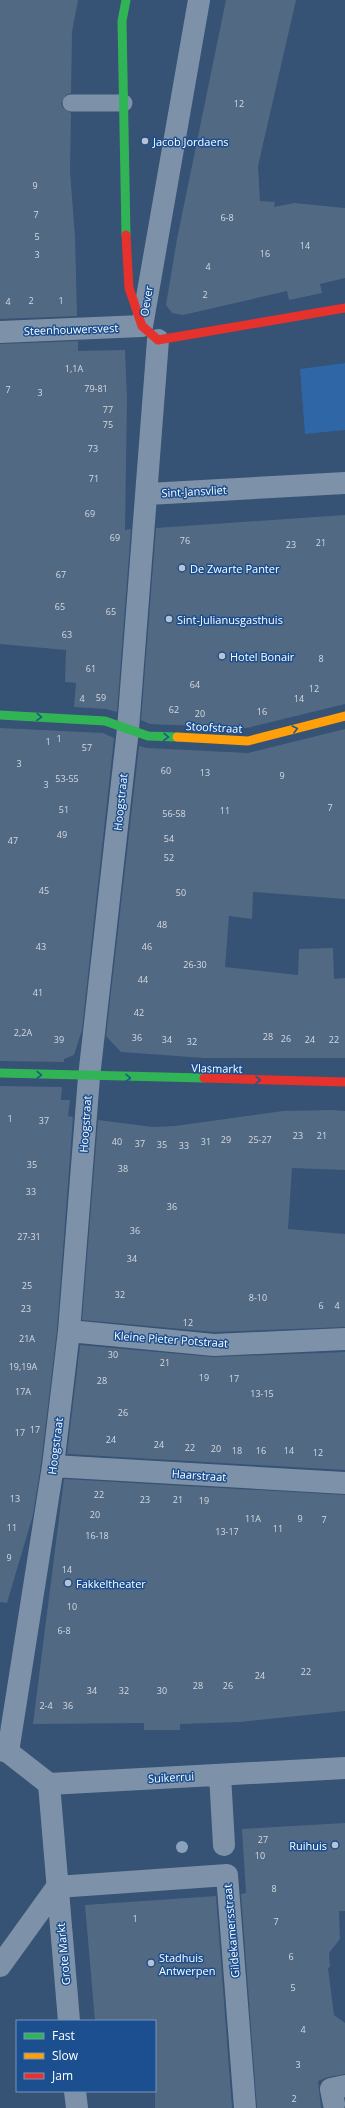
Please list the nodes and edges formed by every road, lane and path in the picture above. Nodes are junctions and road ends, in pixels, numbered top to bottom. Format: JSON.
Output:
{"nodes":[{"id":1,"x":126,"y":0,"type":"edge"},
{"id":2,"x":199,"y":0,"type":"edge"},
{"id":3,"x":71,"y":103,"type":"dead end"},
{"id":4,"x":124,"y":104,"type":"junction"},
{"id":5,"x":345,"y":308,"type":"edge"},
{"id":6,"x":142,"y":326,"type":"junction"},
{"id":7,"x":0,"y":332,"type":"edge"},
{"id":8,"x":158,"y":340,"type":"junction"},
{"id":9,"x":345,"y":483,"type":"edge"},
{"id":10,"x":148,"y":494,"type":"junction"},
{"id":11,"x":0,"y":715,"type":"edge"},
{"id":12,"x":345,"y":716,"type":"edge"},
{"id":13,"x":128,"y":729,"type":"junction"},
{"id":14,"x":0,"y":1073,"type":"edge"},
{"id":15,"x":89,"y":1077,"type":"junction"},
{"id":16,"x":345,"y":1082,"type":"edge"},
{"id":17,"x":69,"y":1331,"type":"junction"},
{"id":18,"x":345,"y":1339,"type":"edge"},
{"id":19,"x":53,"y":1466,"type":"junction"},
{"id":20,"x":345,"y":1484,"type":"edge"},
{"id":21,"x":4,"y":1751,"type":"edge"},
{"id":22,"x":345,"y":1768,"type":"edge"},
{"id":23,"x":220,"y":1775,"type":"junction"},
{"id":24,"x":49,"y":1784,"type":"junction"},
{"id":25,"x":224,"y":1845,"type":"dead end"},
{"id":26,"x":58,"y":1887,"type":"junction"},
{"id":27,"x":0,"y":1966,"type":"edge"},
{"id":28,"x":69,"y":2020,"type":"edge"},
{"id":29,"x":75,"y":2092,"type":"edge"},
{"id":30,"x":77,"y":2108,"type":"edge"},
{"id":31,"x":245,"y":2108,"type":"edge"}],
"edges":[{"from":1,"to":4,"type":"street","name":"Oever"},
{"from":2,"to":6,"type":"street","name":"Oever"},
{"from":3,"to":4,"type":"lane"},
{"from":4,"to":6,"type":"street","name":"Oever"},
{"from":5,"to":8,"type":"street"},
{"from":6,"to":7,"type":"street","name":"Steenhouwersvest"},
{"from":6,"to":8,"type":"street"},
{"from":8,"to":10,"type":"street","name":"Sint-Jansvliet"},
{"from":9,"to":10,"type":"street","name":"Sint-Jansvliet"},
{"from":10,"to":13,"type":"street","name":"Hoogstraat"},
{"from":11,"to":13,"type":"street","name":"Stoofstraat","one_way":true},
{"from":13,"to":12,"type":"street","name":"Stoofstraat","one_way":true},
{"from":13,"to":15,"type":"street","name":"Hoogstraat"},
{"from":14,"to":15,"type":"street","name":"Vlasmarkt","one_way":true},
{"from":15,"to":16,"type":"street","name":"Vlasmarkt","one_way":true},
{"from":15,"to":17,"type":"street","name":"Hoogstraat"},
{"from":17,"to":18,"type":"street","name":"Kleine Pieter Potstraat"},
{"from":17,"to":19,"type":"street","name":"Hoogstraat"},
{"from":19,"to":20,"type":"street","name":"Haarstraat"},
{"from":19,"to":21,"type":"street","name":"Hoogstraat"},
{"from":21,"to":24,"type":"street"},
{"from":22,"to":23,"type":"street","name":"Suikerrui"},
{"from":23,"to":24,"type":"street","name":"Suikerrui"},
{"from":23,"to":25,"type":"street"},
{"from":24,"to":26,"type":"street","name":"Grote Markt"},
{"from":26,"to":27,"type":"street"},
{"from":26,"to":28,"type":"street","name":"Grote Markt"},
{"from":26,"to":31,"type":"street","name":"Gildekamersstraat"},
{"from":29,"to":30,"type":"street"}]}
